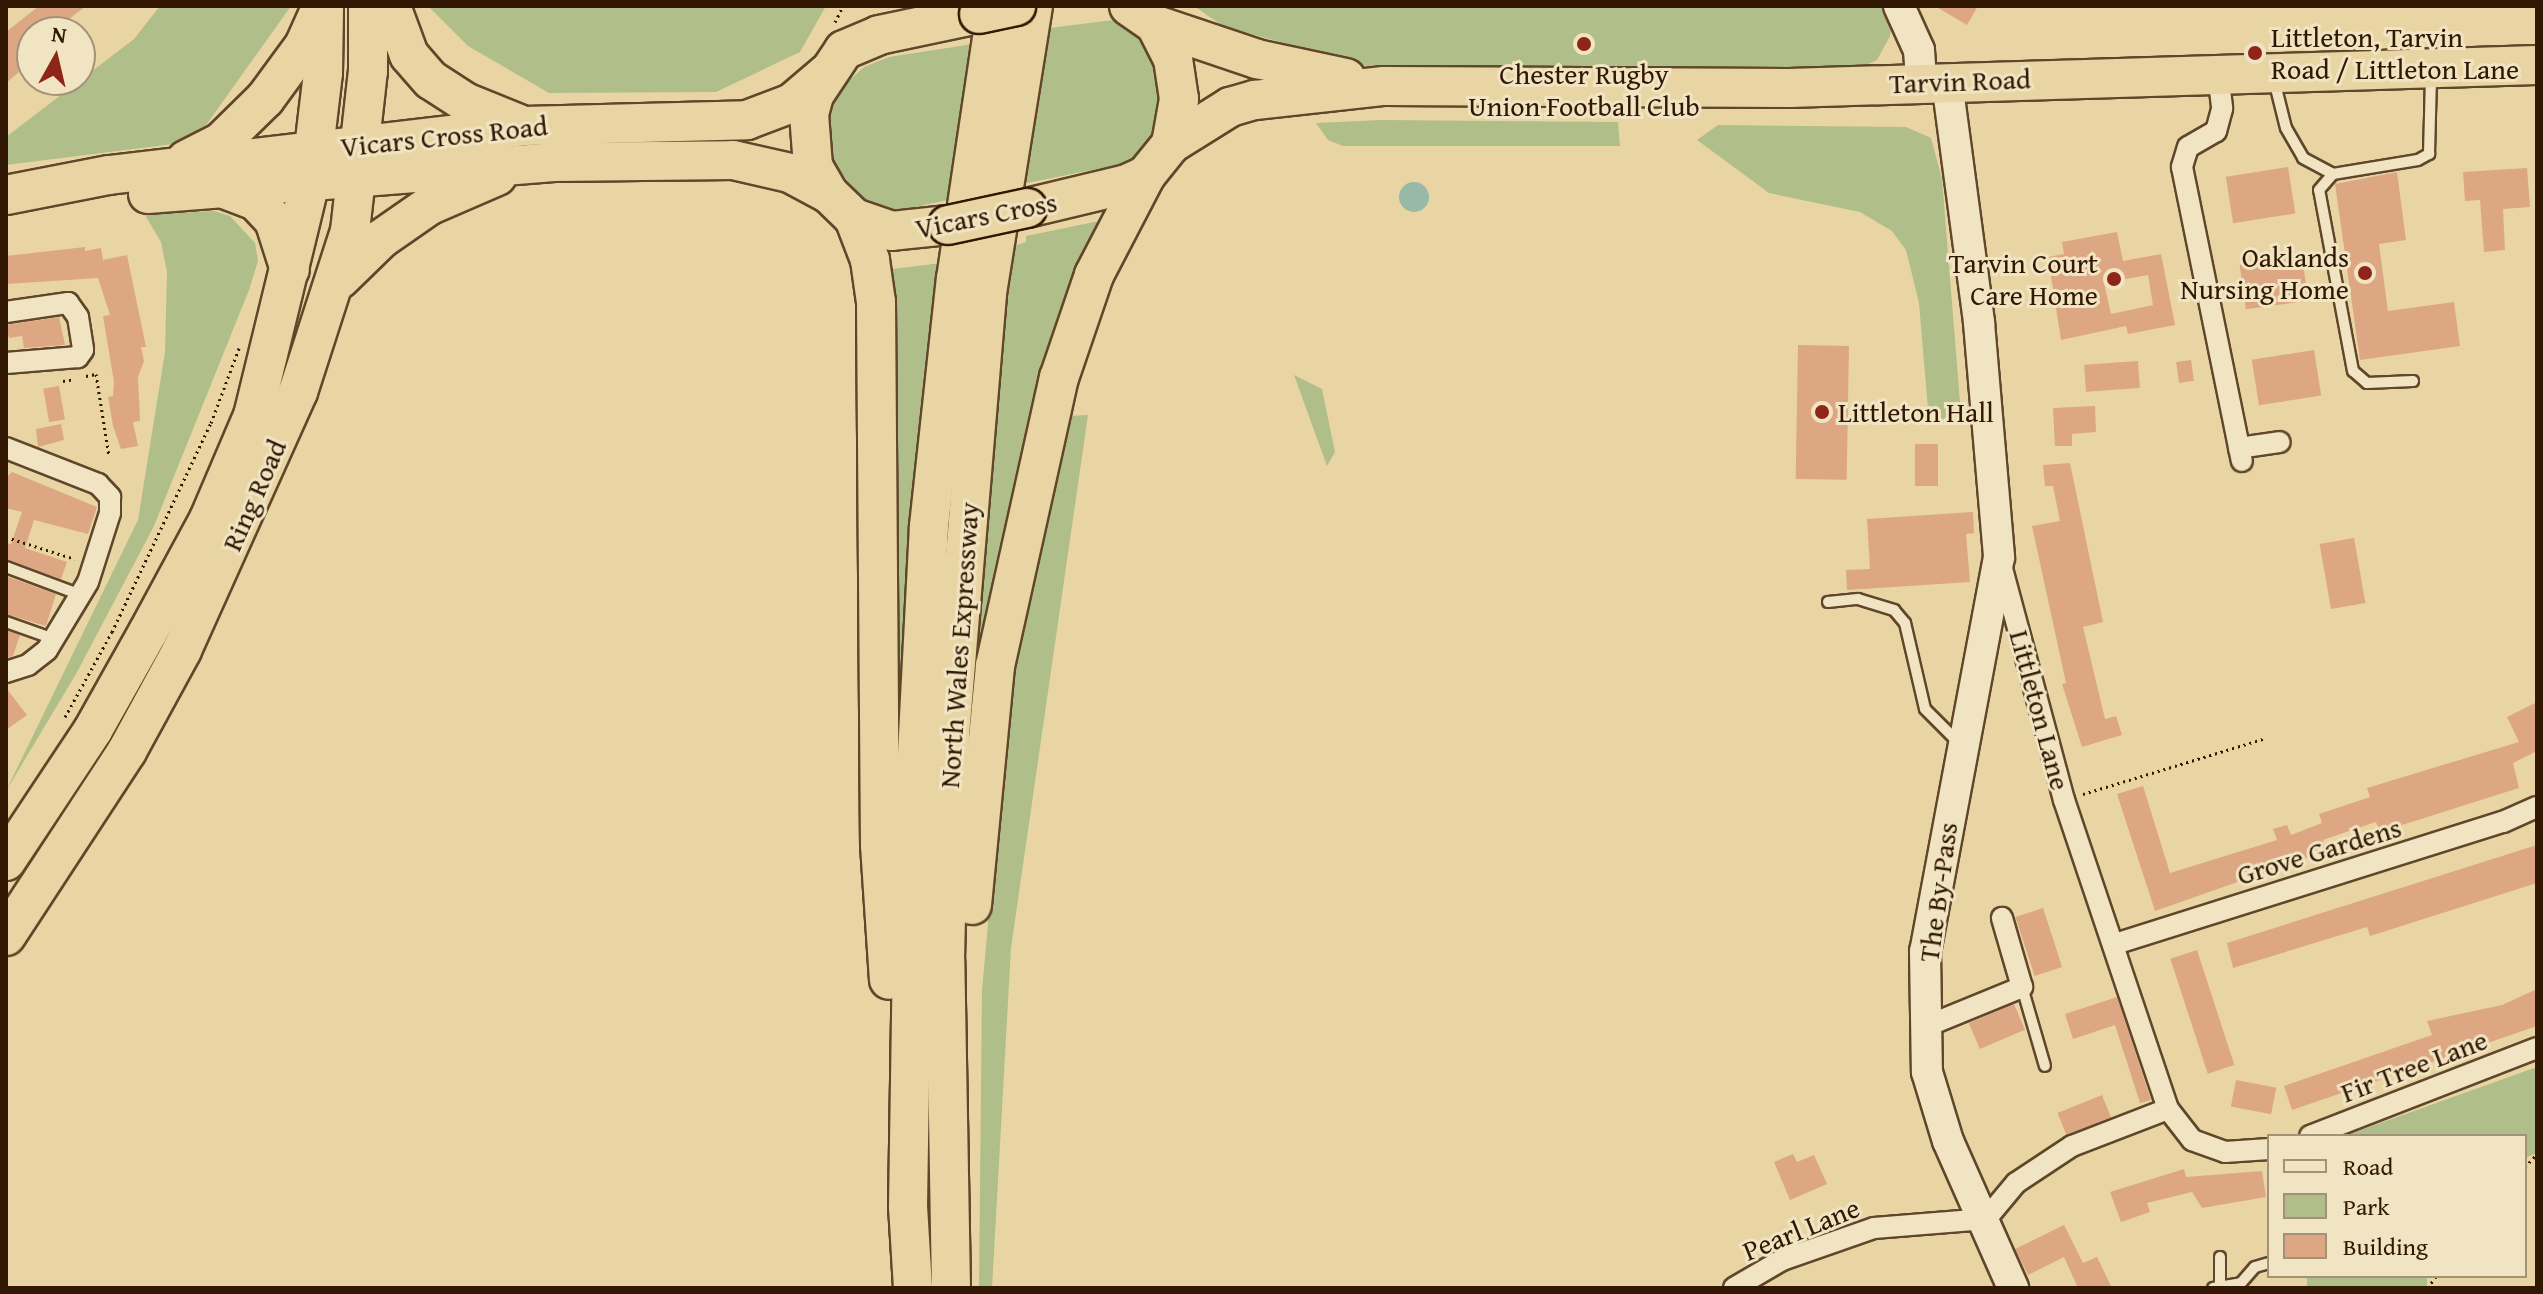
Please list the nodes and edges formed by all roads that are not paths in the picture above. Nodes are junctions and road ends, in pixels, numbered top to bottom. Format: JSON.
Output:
{"nodes":[{"id":1,"x":323,"y":6,"type":"edge"},
{"id":2,"x":350,"y":6,"type":"edge"},
{"id":3,"x":368,"y":6,"type":"edge"},
{"id":4,"x":391,"y":6,"type":"edge"},
{"id":5,"x":869,"y":6,"type":"edge"},
{"id":6,"x":1016,"y":6,"type":"edge"},
{"id":7,"x":1033,"y":6,"type":"edge"},
{"id":8,"x":1899,"y":6,"type":"edge"},
{"id":9,"x":988,"y":10,"type":"edge"},
{"id":10,"x":1141,"y":12,"type":"edge"},
{"id":11,"x":835,"y":62,"type":"junction"},
{"id":12,"x":2537,"y":65,"type":"edge"},
{"id":13,"x":2431,"y":69,"type":"junction"},
{"id":14,"x":2273,"y":73,"type":"junction"},
{"id":15,"x":2218,"y":74,"type":"junction"},
{"id":16,"x":1934,"y":82,"type":"junction"},
{"id":17,"x":1384,"y":86,"type":"junction"},
{"id":18,"x":524,"y":126,"type":"junction"},
{"id":19,"x":1171,"y":144,"type":"junction"},
{"id":20,"x":554,"y":162,"type":"junction"},
{"id":21,"x":336,"y":163,"type":"junction"},
{"id":22,"x":161,"y":169,"type":"junction"},
{"id":23,"x":2333,"y":174,"type":"junction"},
{"id":24,"x":1146,"y":175,"type":"junction"},
{"id":25,"x":50,"y":190,"type":"junction"},
{"id":26,"x":227,"y":190,"type":"junction"},
{"id":27,"x":6,"y":195,"type":"edge"},
{"id":28,"x":841,"y":206,"type":"junction"},
{"id":29,"x":290,"y":273,"type":"junction"},
{"id":30,"x":336,"y":284,"type":"junction"},
{"id":31,"x":6,"y":312,"type":"edge"},
{"id":32,"x":6,"y":363,"type":"edge"},
{"id":33,"x":2413,"y":381,"type":"dead end"},
{"id":34,"x":253,"y":416,"type":"junction"},
{"id":35,"x":2280,"y":442,"type":"dead end"},
{"id":36,"x":6,"y":448,"type":"edge"},
{"id":37,"x":1999,"y":557,"type":"junction"},
{"id":38,"x":6,"y":567,"type":"edge"},
{"id":39,"x":81,"y":595,"type":"junction"},
{"id":40,"x":1828,"y":602,"type":"dead end"},
{"id":41,"x":6,"y":622,"type":"edge"},
{"id":42,"x":54,"y":639,"type":"junction"},
{"id":43,"x":6,"y":672,"type":"edge"},
{"id":44,"x":1962,"y":745,"type":"junction"},
{"id":45,"x":2537,"y":807,"type":"edge"},
{"id":46,"x":6,"y":861,"type":"edge"},
{"id":47,"x":2002,"y":918,"type":"dead end"},
{"id":48,"x":6,"y":936,"type":"edge"},
{"id":49,"x":2115,"y":944,"type":"junction"},
{"id":50,"x":2022,"y":987,"type":"junction"},
{"id":51,"x":1927,"y":1026,"type":"junction"},
{"id":52,"x":2537,"y":1048,"type":"edge"},
{"id":53,"x":2045,"y":1066,"type":"dead end"},
{"id":54,"x":2168,"y":1109,"type":"junction"},
{"id":55,"x":2315,"y":1134,"type":"edge"},
{"id":56,"x":2267,"y":1149,"type":"edge"},
{"id":57,"x":908,"y":1207,"type":"junction"},
{"id":58,"x":1986,"y":1219,"type":"junction"},
{"id":59,"x":950,"y":1241,"type":"junction"},
{"id":60,"x":2220,"y":1257,"type":"dead end"},
{"id":61,"x":2267,"y":1264,"type":"edge"},
{"id":62,"x":2216,"y":1286,"type":"edge"},
{"id":63,"x":913,"y":1288,"type":"edge"},
{"id":64,"x":951,"y":1288,"type":"edge"},
{"id":65,"x":1734,"y":1288,"type":"edge"},
{"id":66,"x":2013,"y":1288,"type":"edge"}],
"edges":[{"from":1,"to":21,"type":"highway","name":"Ring Road"},
{"from":1,"to":22,"type":"highway"},
{"from":2,"to":21,"type":"highway"},
{"from":3,"to":21,"type":"highway","name":"Ring Road"},
{"from":4,"to":18,"type":"highway"},
{"from":5,"to":11,"type":"highway"},
{"from":6,"to":9,"type":"highway","bridge":true},
{"from":7,"to":59,"type":"highway","name":"North Wales Expressway"},
{"from":8,"to":16,"type":"street","name":"Littleton Lane"},
{"from":9,"to":11,"type":"highway"},
{"from":9,"to":57,"type":"highway","name":"North Wales Expressway"},
{"from":10,"to":17,"type":"highway"},
{"from":10,"to":19,"type":"highway"},
{"from":11,"to":18,"type":"highway","name":"Vicars Cross Road"},
{"from":11,"to":28,"type":"highway"},
{"from":12,"to":13,"type":"highway","name":"Tarvin Road"},
{"from":13,"to":14,"type":"highway","name":"Tarvin Road"},
{"from":13,"to":23,"type":"lane"},
{"from":14,"to":15,"type":"highway","name":"Tarvin Road"},
{"from":14,"to":23,"type":"lane"},
{"from":15,"to":16,"type":"highway","name":"Tarvin Road"},
{"from":15,"to":35,"type":"street"},
{"from":16,"to":17,"type":"highway","name":"Tarvin Road"},
{"from":16,"to":37,"type":"street","name":"Littleton Lane"},
{"from":17,"to":19,"type":"highway"},
{"from":18,"to":21,"type":"highway","name":"Vicars Cross Road"},
{"from":19,"to":24,"type":"highway","name":"Vicars Cross"},
{"from":20,"to":21,"type":"highway","name":"Vicars Cross Road"},
{"from":20,"to":28,"type":"highway","name":"Vicars Cross Road"},
{"from":20,"to":30,"type":"highway"},
{"from":21,"to":22,"type":"highway","name":"Vicars Cross Road"},
{"from":21,"to":26,"type":"highway","name":"Vicars Cross Road"},
{"from":21,"to":29,"type":"highway","name":"Ring Road"},
{"from":21,"to":30,"type":"highway","name":"Ring Road"},
{"from":21,"to":34,"type":"highway"},
{"from":22,"to":25,"type":"highway","name":"Vicars Cross Road"},
{"from":23,"to":33,"type":"lane"},
{"from":24,"to":28,"type":"highway","name":"Vicars Cross","bridge":true},
{"from":24,"to":59,"type":"highway"},
{"from":25,"to":26,"type":"highway","name":"Vicars Cross Road"},
{"from":25,"to":27,"type":"highway","name":"Vicars Cross Road"},
{"from":26,"to":29,"type":"highway"},
{"from":28,"to":57,"type":"highway"},
{"from":29,"to":34,"type":"highway","name":"Ring Road"},
{"from":30,"to":48,"type":"highway","name":"Ring Road"},
{"from":31,"to":32,"type":"street"},
{"from":34,"to":46,"type":"highway","name":"Ring Road"},
{"from":36,"to":39,"type":"street"},
{"from":37,"to":44,"type":"street","name":"The By-Pass"},
{"from":37,"to":49,"type":"street","name":"Littleton Lane"},
{"from":38,"to":39,"type":"lane"},
{"from":39,"to":42,"type":"street"},
{"from":40,"to":44,"type":"lane"},
{"from":41,"to":42,"type":"lane"},
{"from":42,"to":43,"type":"street"},
{"from":44,"to":51,"type":"street","name":"The By-Pass"},
{"from":45,"to":49,"type":"street","name":"Grove Gardens"},
{"from":47,"to":50,"type":"street"},
{"from":49,"to":54,"type":"street","name":"Littleton Lane"},
{"from":50,"to":51,"type":"street"},
{"from":50,"to":53,"type":"lane"},
{"from":51,"to":58,"type":"street","name":"The By-Pass"},
{"from":52,"to":55,"type":"street","name":"Fir Tree Lane"},
{"from":54,"to":56,"type":"street"},
{"from":54,"to":58,"type":"street"},
{"from":57,"to":63,"type":"highway","name":"North Wales Expressway"},
{"from":58,"to":65,"type":"street","name":"Pearl Lane"},
{"from":58,"to":66,"type":"street","name":"The By-Pass"},
{"from":59,"to":64,"type":"highway","name":"North Wales Expressway"},
{"from":60,"to":62,"type":"lane"},
{"from":61,"to":62,"type":"lane"}]}
